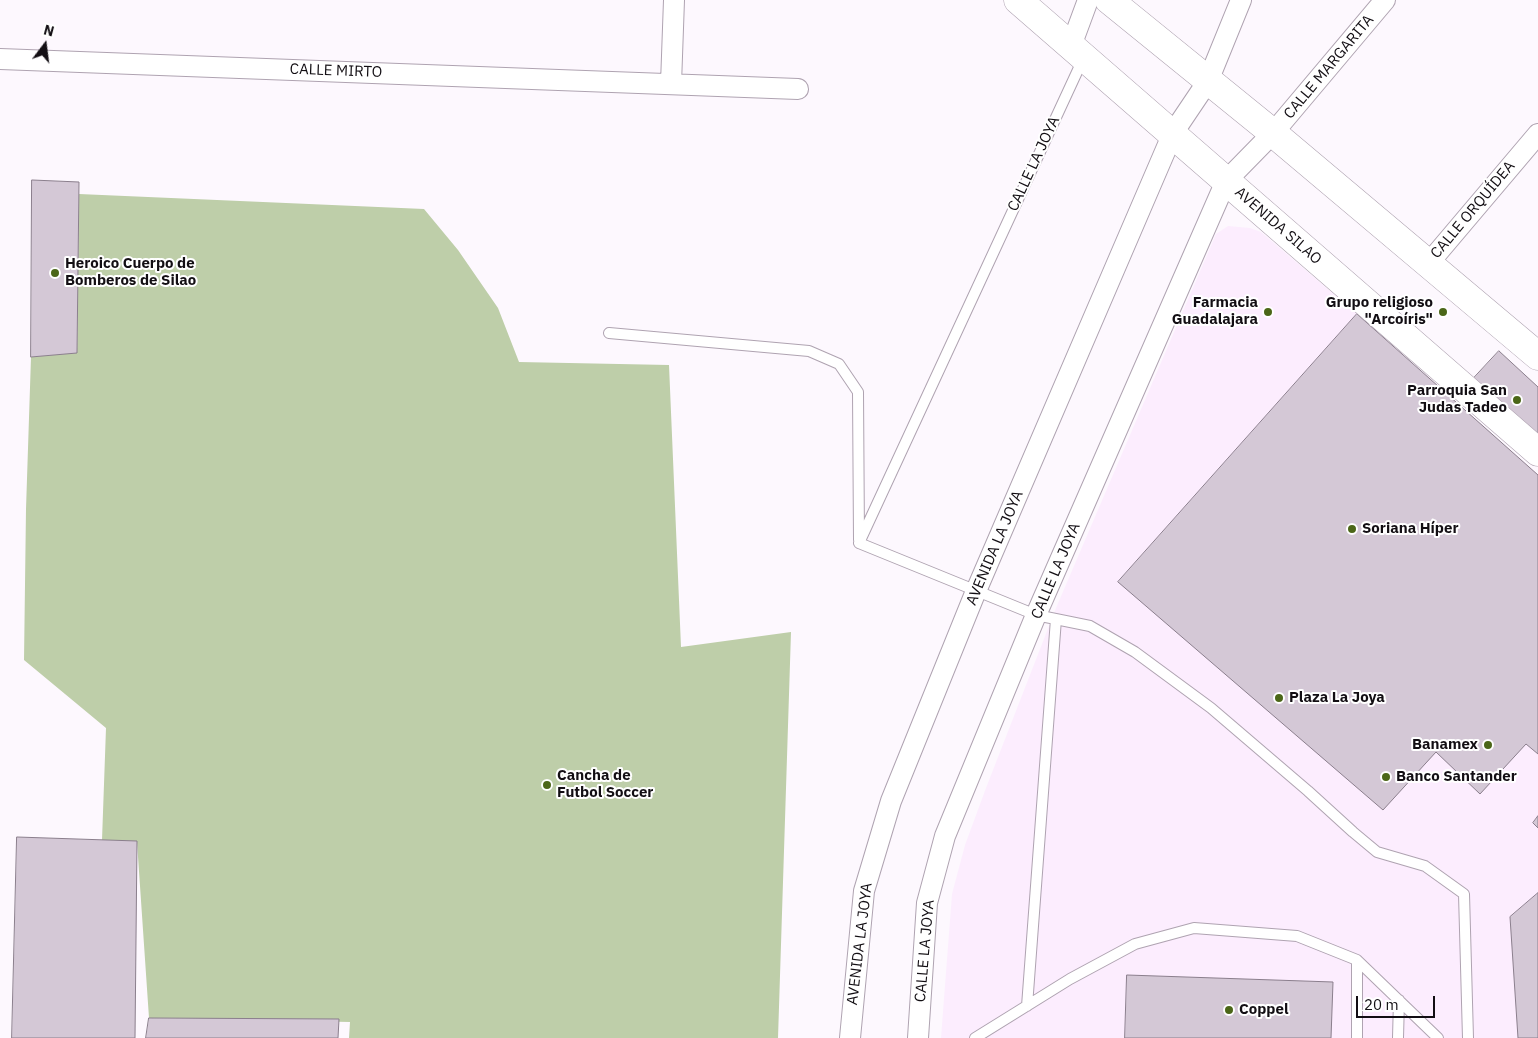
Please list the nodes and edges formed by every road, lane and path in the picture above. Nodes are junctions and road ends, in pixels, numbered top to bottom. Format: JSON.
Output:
{"nodes":[{"id":1,"x":674,"y":0,"type":"edge"},
{"id":2,"x":1018,"y":0,"type":"edge"},
{"id":3,"x":1088,"y":0,"type":"edge"},
{"id":4,"x":1109,"y":0,"type":"edge"},
{"id":5,"x":1241,"y":0,"type":"edge"},
{"id":6,"x":1384,"y":0,"type":"edge"},
{"id":7,"x":1078,"y":52,"type":"junction"},
{"id":8,"x":0,"y":59,"type":"edge"},
{"id":9,"x":1208,"y":81,"type":"junction"},
{"id":10,"x":671,"y":84,"type":"junction"},
{"id":11,"x":798,"y":89,"type":"dead end"},
{"id":12,"x":1273,"y":133,"type":"junction"},
{"id":13,"x":1173,"y":134,"type":"junction"},
{"id":14,"x":1538,"y":134,"type":"edge"},
{"id":15,"x":1226,"y":181,"type":"junction"},
{"id":16,"x":1428,"y":264,"type":"junction"},
{"id":17,"x":609,"y":333,"type":"dead end"},
{"id":18,"x":1538,"y":356,"type":"edge"},
{"id":19,"x":1538,"y":452,"type":"edge"},
{"id":20,"x":859,"y":543,"type":"junction"},
{"id":21,"x":976,"y":591,"type":"junction"},
{"id":22,"x":1036,"y":615,"type":"junction"},
{"id":23,"x":1056,"y":619,"type":"junction"},
{"id":24,"x":1357,"y":960,"type":"junction"},
{"id":25,"x":1399,"y":1000,"type":"junction"},
{"id":26,"x":1027,"y":1006,"type":"junction"},
{"id":27,"x":850,"y":1038,"type":"edge"},
{"id":28,"x":918,"y":1038,"type":"edge"},
{"id":29,"x":975,"y":1038,"type":"edge"},
{"id":30,"x":1357,"y":1038,"type":"edge"},
{"id":31,"x":1398,"y":1038,"type":"edge"},
{"id":32,"x":1438,"y":1038,"type":"edge"},
{"id":33,"x":1468,"y":1038,"type":"edge"}],
"edges":[{"from":1,"to":10,"type":"street"},
{"from":2,"to":7,"type":"street","name":"AVENIDA SILAO"},
{"from":3,"to":7,"type":"street"},
{"from":4,"to":9,"type":"street"},
{"from":5,"to":9,"type":"street","name":"AVENIDA LA JOYA"},
{"from":6,"to":12,"type":"street","name":"CALLE MARGARITA"},
{"from":7,"to":13,"type":"street","name":"AVENIDA SILAO"},
{"from":7,"to":20,"type":"lane","name":"CALLE LA JOYA"},
{"from":8,"to":10,"type":"street","name":"CALLE MIRTO"},
{"from":9,"to":12,"type":"street"},
{"from":9,"to":13,"type":"street","name":"AVENIDA LA JOYA"},
{"from":10,"to":11,"type":"street","name":"CALLE MIRTO"},
{"from":12,"to":15,"type":"street","name":"CALLE LA JOYA"},
{"from":12,"to":16,"type":"street"},
{"from":13,"to":15,"type":"street","name":"AVENIDA SILAO"},
{"from":13,"to":21,"type":"street","name":"AVENIDA LA JOYA"},
{"from":14,"to":16,"type":"street","name":"CALLE ORQUÍDEA"},
{"from":15,"to":19,"type":"street","name":"AVENIDA SILAO"},
{"from":15,"to":22,"type":"street","name":"CALLE LA JOYA"},
{"from":16,"to":18,"type":"street"},
{"from":17,"to":20,"type":"lane"},
{"from":20,"to":21,"type":"lane"},
{"from":21,"to":22,"type":"lane"},
{"from":21,"to":27,"type":"street","name":"AVENIDA LA JOYA"},
{"from":22,"to":23,"type":"lane"},
{"from":22,"to":28,"type":"street","name":"CALLE LA JOYA"},
{"from":23,"to":26,"type":"lane"},
{"from":23,"to":33,"type":"lane"},
{"from":24,"to":25,"type":"lane"},
{"from":24,"to":26,"type":"lane"},
{"from":24,"to":30,"type":"lane"},
{"from":25,"to":31,"type":"lane"},
{"from":25,"to":32,"type":"lane"},
{"from":26,"to":29,"type":"lane"}]}
